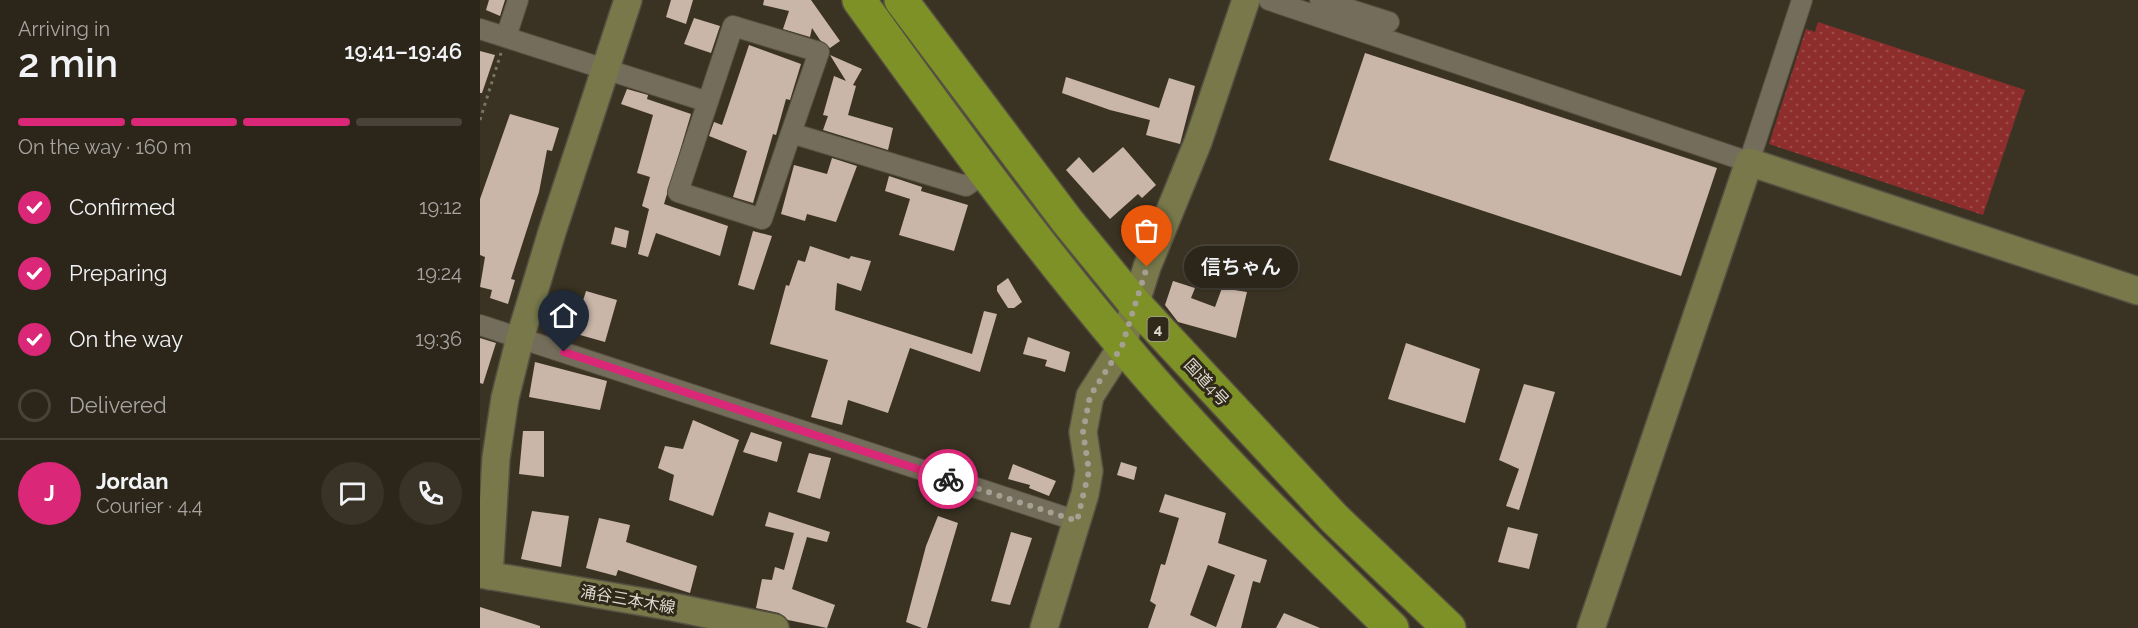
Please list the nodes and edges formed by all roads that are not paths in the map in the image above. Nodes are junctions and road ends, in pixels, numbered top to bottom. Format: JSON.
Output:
{"nodes":[{"id":1,"x":518,"y":0,"type":"edge"},
{"id":2,"x":628,"y":0,"type":"edge"},
{"id":3,"x":859,"y":0,"type":"edge"},
{"id":4,"x":901,"y":0,"type":"edge"},
{"id":5,"x":1246,"y":0,"type":"edge"},
{"id":6,"x":1269,"y":0,"type":"edge"},
{"id":7,"x":1320,"y":0,"type":"edge"},
{"id":8,"x":1802,"y":0,"type":"edge"},
{"id":9,"x":1389,"y":22,"type":"dead end"},
{"id":10,"x":480,"y":29,"type":"edge"},
{"id":11,"x":506,"y":38,"type":"junction"},
{"id":12,"x":606,"y":69,"type":"junction"},
{"id":13,"x":708,"y":102,"type":"junction"},
{"id":14,"x":791,"y":133,"type":"junction"},
{"id":15,"x":1749,"y":162,"type":"junction"},
{"id":16,"x":984,"y":173,"type":"junction"},
{"id":17,"x":2138,"y":291,"type":"edge"},
{"id":18,"x":1135,"y":304,"type":"junction"},
{"id":19,"x":480,"y":325,"type":"edge"},
{"id":20,"x":520,"y":338,"type":"junction"},
{"id":21,"x":1122,"y":346,"type":"junction"},
{"id":22,"x":1077,"y":521,"type":"junction"},
{"id":23,"x":484,"y":575,"type":"edge"},
{"id":24,"x":775,"y":628,"type":"edge"},
{"id":25,"x":1044,"y":628,"type":"edge"},
{"id":26,"x":1392,"y":628,"type":"edge"},
{"id":27,"x":1449,"y":628,"type":"edge"},
{"id":28,"x":1591,"y":628,"type":"edge"}],
"edges":[{"from":1,"to":11,"type":"street"},
{"from":2,"to":12,"type":"street"},
{"from":3,"to":16,"type":"highway","number":"4"},
{"from":4,"to":18,"type":"highway","name":"国道4号","number":"4"},
{"from":5,"to":18,"type":"street"},
{"from":6,"to":15,"type":"street"},
{"from":7,"to":9,"type":"street"},
{"from":8,"to":15,"type":"street"},
{"from":10,"to":11,"type":"street"},
{"from":11,"to":12,"type":"street"},
{"from":12,"to":13,"type":"street"},
{"from":12,"to":20,"type":"street"},
{"from":13,"to":14,"type":"street"},
{"from":13,"to":14,"type":"street"},
{"from":14,"to":16,"type":"street"},
{"from":15,"to":17,"type":"street"},
{"from":15,"to":28,"type":"street"},
{"from":16,"to":21,"type":"highway","number":"4"},
{"from":18,"to":21,"type":"street"},
{"from":18,"to":27,"type":"highway","name":"国道4号","number":"4"},
{"from":19,"to":20,"type":"street"},
{"from":20,"to":22,"type":"street"},
{"from":20,"to":23,"type":"street"},
{"from":21,"to":22,"type":"street"},
{"from":21,"to":26,"type":"highway","number":"4"},
{"from":22,"to":25,"type":"street"},
{"from":23,"to":24,"type":"street","name":"涌谷三本木線"}]}
